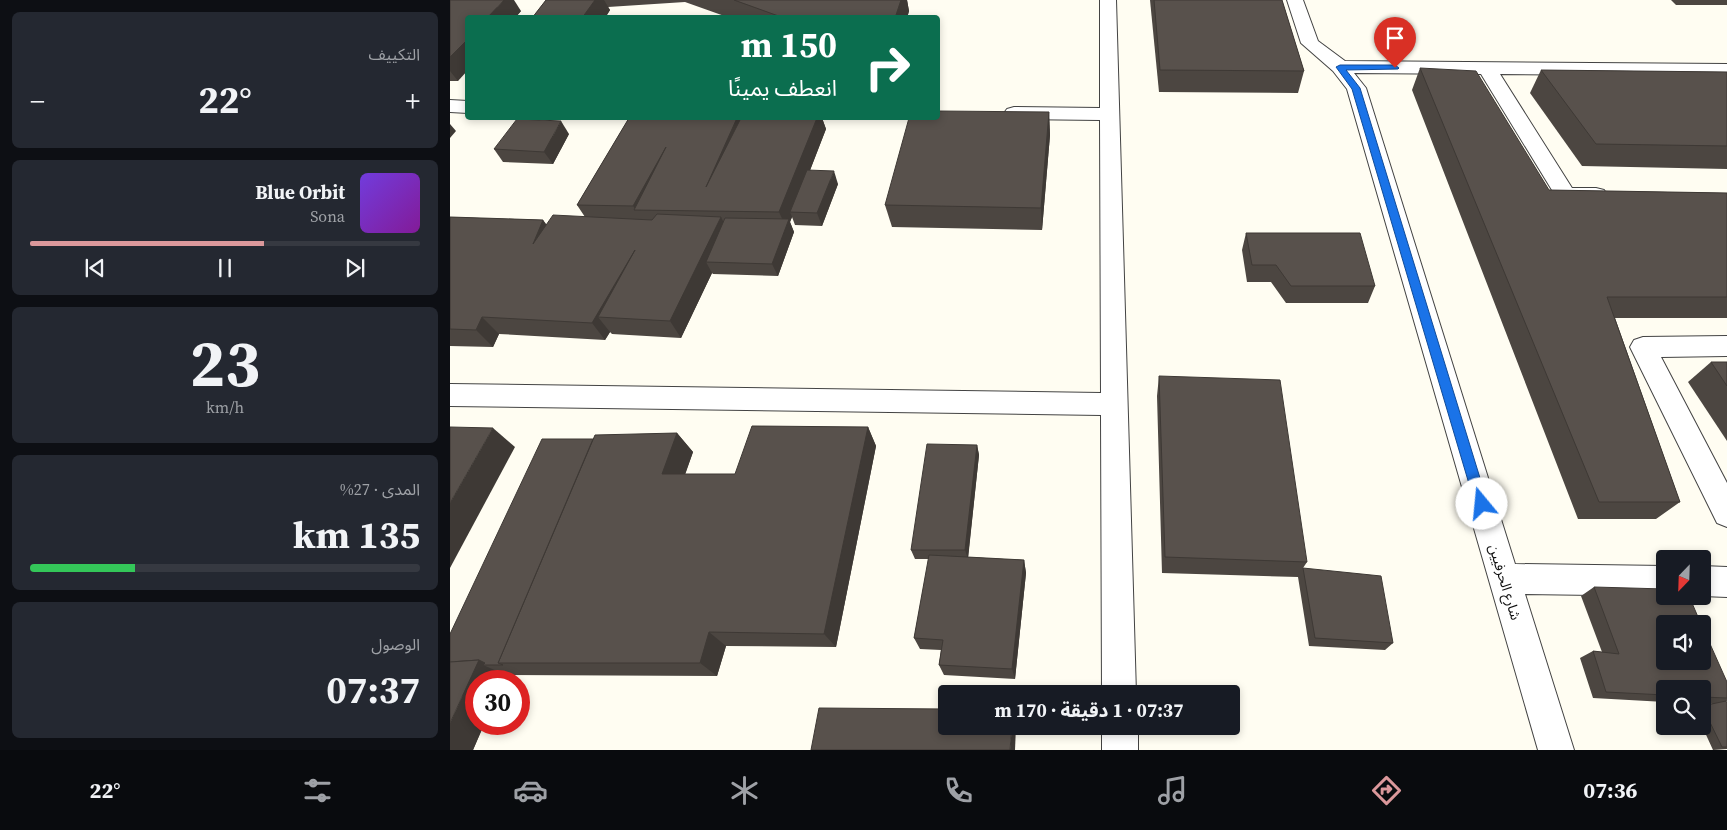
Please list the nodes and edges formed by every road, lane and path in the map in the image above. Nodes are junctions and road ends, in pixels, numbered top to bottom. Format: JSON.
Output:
{"nodes":[{"id":1,"x":1108,"y":0,"type":"edge"},
{"id":2,"x":1295,"y":0,"type":"edge"},
{"id":3,"x":1340,"y":67,"type":"junction"},
{"id":4,"x":1487,"y":68,"type":"junction"},
{"id":5,"x":1727,"y":70,"type":"edge"},
{"id":6,"x":450,"y":106,"type":"edge"},
{"id":7,"x":465,"y":107,"type":"edge"},
{"id":8,"x":995,"y":113,"type":"edge"},
{"id":9,"x":1111,"y":114,"type":"junction"},
{"id":10,"x":1614,"y":196,"type":"edge"},
{"id":11,"x":1727,"y":346,"type":"edge"},
{"id":12,"x":450,"y":395,"type":"edge"},
{"id":13,"x":1114,"y":404,"type":"junction"},
{"id":14,"x":1727,"y":513,"type":"edge"},
{"id":15,"x":1504,"y":579,"type":"junction"},
{"id":16,"x":1656,"y":581,"type":"edge"},
{"id":17,"x":1711,"y":581,"type":"edge"},
{"id":18,"x":1727,"y":582,"type":"edge"},
{"id":19,"x":1119,"y":685,"type":"edge"},
{"id":20,"x":1120,"y":735,"type":"edge"},
{"id":21,"x":1120,"y":750,"type":"edge"},
{"id":22,"x":1556,"y":750,"type":"edge"}],
"edges":[{"from":1,"to":9,"type":"street"},
{"from":2,"to":3,"type":"street","name":"شارع الحرفيين"},
{"from":3,"to":4,"type":"street"},
{"from":3,"to":15,"type":"street","name":"شارع الحرفيين"},
{"from":4,"to":5,"type":"street"},
{"from":4,"to":10,"type":"street"},
{"from":6,"to":7,"type":"street"},
{"from":8,"to":9,"type":"street"},
{"from":9,"to":13,"type":"street"},
{"from":11,"to":14,"type":"street"},
{"from":12,"to":13,"type":"street"},
{"from":13,"to":19,"type":"street"},
{"from":15,"to":16,"type":"street"},
{"from":15,"to":22,"type":"street","name":"شارع الحرفيين"},
{"from":17,"to":18,"type":"street"},
{"from":20,"to":21,"type":"street"}]}
